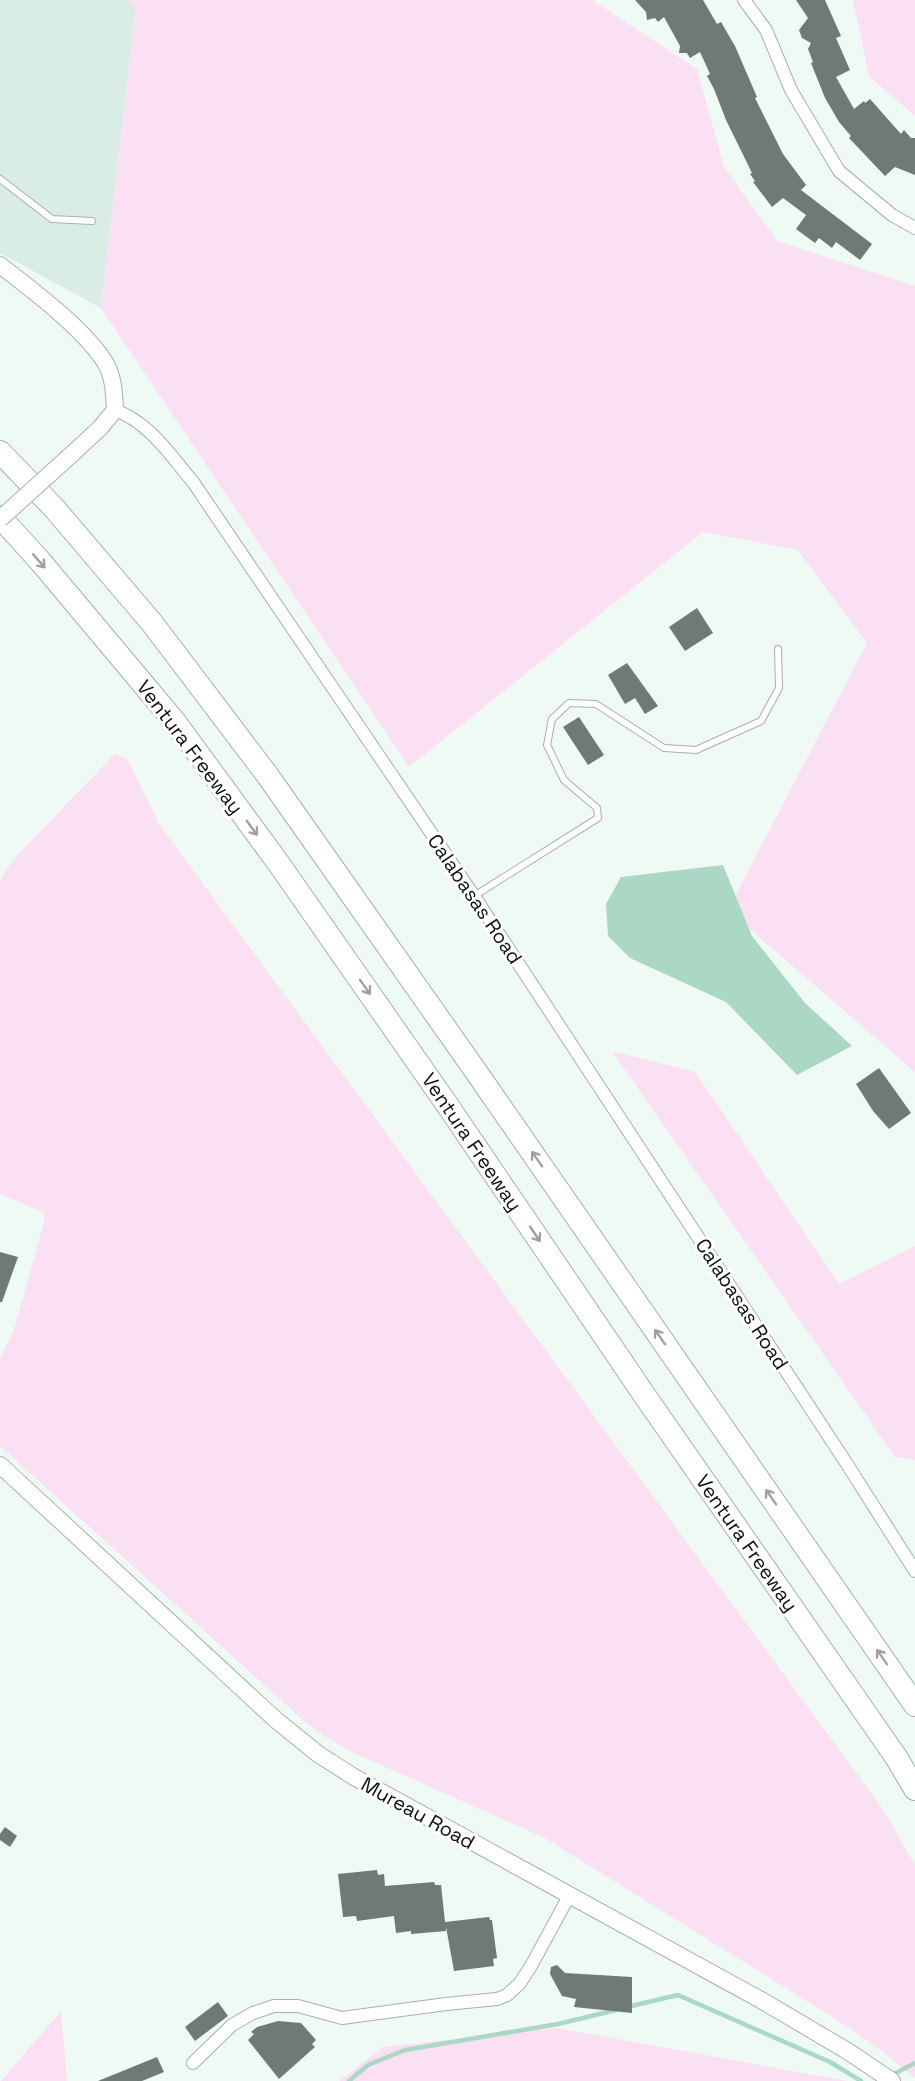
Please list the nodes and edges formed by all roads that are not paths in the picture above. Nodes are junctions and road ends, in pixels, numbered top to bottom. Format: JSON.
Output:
{"nodes":[{"id":1,"x":744,"y":0,"type":"edge"},
{"id":2,"x":0,"y":179,"type":"edge"},
{"id":3,"x":92,"y":221,"type":"dead end"},
{"id":4,"x":915,"y":228,"type":"edge"},
{"id":5,"x":0,"y":265,"type":"edge"},
{"id":6,"x":115,"y":410,"type":"junction"},
{"id":7,"x":0,"y":452,"type":"edge"},
{"id":8,"x":0,"y":518,"type":"edge"},
{"id":9,"x":778,"y":649,"type":"dead end"},
{"id":10,"x":474,"y":896,"type":"junction"},
{"id":11,"x":0,"y":1465,"type":"edge"},
{"id":12,"x":915,"y":1571,"type":"edge"},
{"id":13,"x":915,"y":1705,"type":"edge"},
{"id":14,"x":915,"y":1789,"type":"edge"},
{"id":15,"x":569,"y":1896,"type":"junction"},
{"id":16,"x":193,"y":2062,"type":"dead end"},
{"id":17,"x":892,"y":2081,"type":"edge"}],
"edges":[{"from":1,"to":4,"type":"street"},
{"from":2,"to":3,"type":"lane"},
{"from":5,"to":6,"type":"main road"},
{"from":6,"to":8,"type":"main road","bridge":true},
{"from":6,"to":10,"type":"street","name":"Calabasas Road"},
{"from":13,"to":7,"type":"highway","one_way":true},
{"from":8,"to":14,"type":"highway","name":"Ventura Freeway","one_way":true},
{"from":9,"to":10,"type":"lane"},
{"from":10,"to":12,"type":"street","name":"Calabasas Road"},
{"from":11,"to":15,"type":"main road","name":"Mureau Road"},
{"from":15,"to":16,"type":"street"},
{"from":15,"to":17,"type":"main road","name":"Mureau Road"}]}
